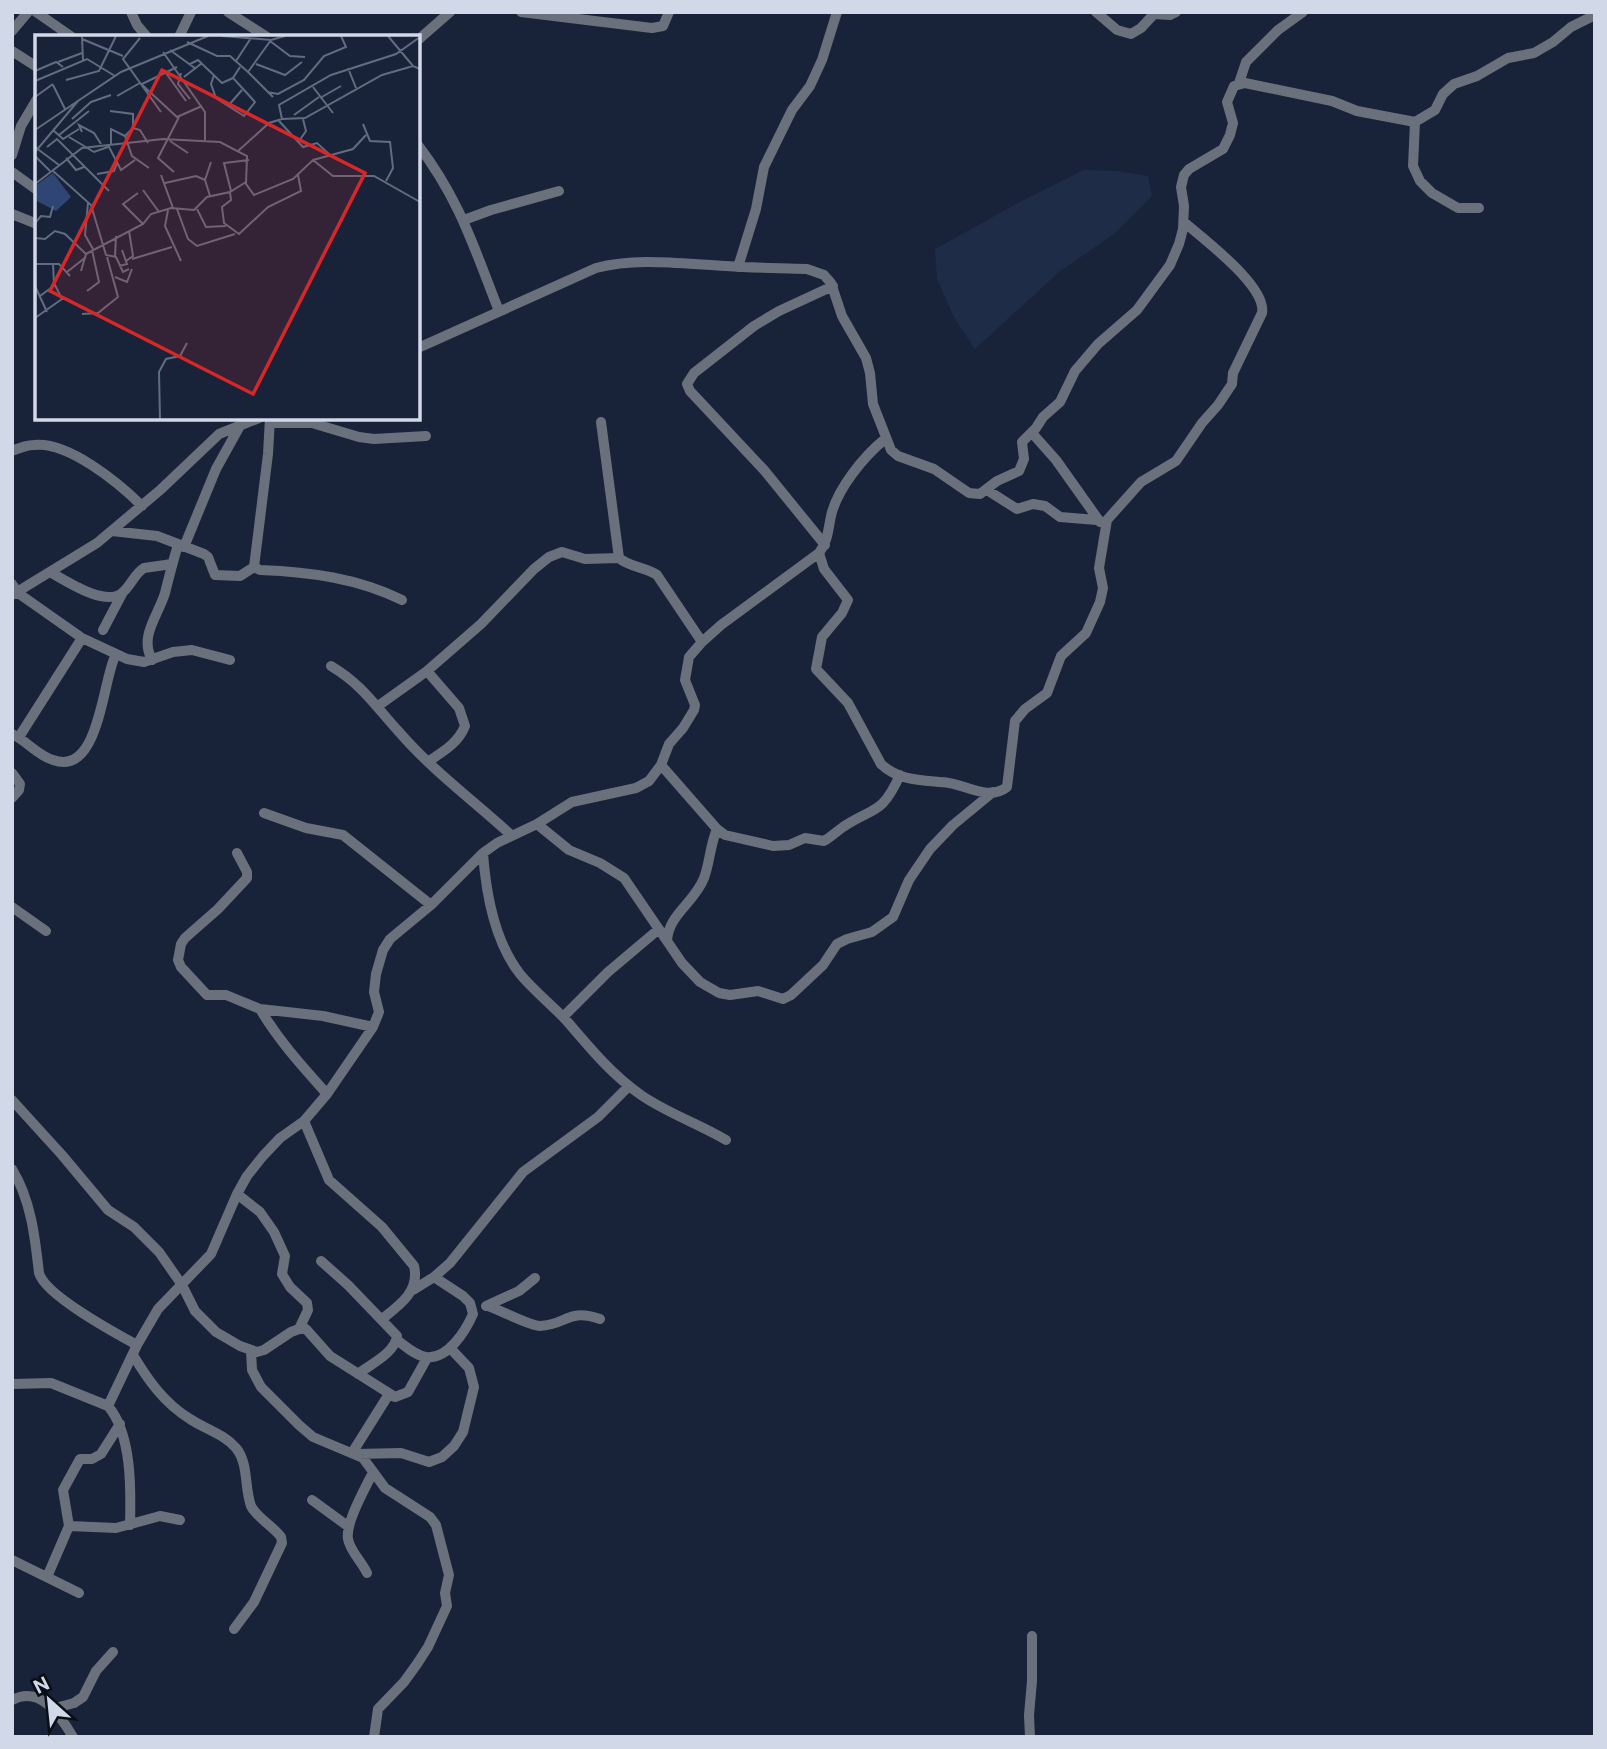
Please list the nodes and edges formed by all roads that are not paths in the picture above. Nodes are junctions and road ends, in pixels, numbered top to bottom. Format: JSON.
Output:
{"nodes":[{"id":1,"x":28,"y":12,"type":"edge"},
{"id":2,"x":36,"y":12,"type":"edge"},
{"id":3,"x":131,"y":12,"type":"edge"},
{"id":4,"x":191,"y":12,"type":"edge"},
{"id":5,"x":228,"y":12,"type":"edge"},
{"id":6,"x":450,"y":12,"type":"edge"},
{"id":7,"x":521,"y":12,"type":"edge"},
{"id":8,"x":669,"y":12,"type":"edge"},
{"id":9,"x":837,"y":12,"type":"edge"},
{"id":10,"x":1096,"y":12,"type":"edge"},
{"id":11,"x":1176,"y":12,"type":"edge"},
{"id":12,"x":1303,"y":12,"type":"edge"},
{"id":13,"x":528,"y":13,"type":"edge"},
{"id":14,"x":1595,"y":15,"type":"edge"},
{"id":15,"x":12,"y":31,"type":"edge"},
{"id":16,"x":69,"y":35,"type":"edge"},
{"id":17,"x":145,"y":35,"type":"edge"},
{"id":18,"x":180,"y":35,"type":"edge"},
{"id":19,"x":264,"y":35,"type":"edge"},
{"id":20,"x":420,"y":38,"type":"edge"},
{"id":21,"x":12,"y":51,"type":"edge"},
{"id":22,"x":35,"y":66,"type":"edge"},
{"id":23,"x":1239,"y":83,"type":"junction"},
{"id":24,"x":35,"y":102,"type":"edge"},
{"id":25,"x":1415,"y":122,"type":"junction"},
{"id":26,"x":420,"y":148,"type":"edge"},
{"id":27,"x":12,"y":155,"type":"edge"},
{"id":28,"x":12,"y":172,"type":"edge"},
{"id":29,"x":35,"y":189,"type":"edge"},
{"id":30,"x":559,"y":191,"type":"dead end"},
{"id":31,"x":1479,"y":208,"type":"dead end"},
{"id":32,"x":12,"y":214,"type":"edge"},
{"id":33,"x":464,"y":220,"type":"junction"},
{"id":34,"x":1184,"y":222,"type":"junction"},
{"id":35,"x":35,"y":223,"type":"edge"},
{"id":36,"x":738,"y":267,"type":"junction"},
{"id":37,"x":832,"y":286,"type":"junction"},
{"id":38,"x":499,"y":311,"type":"junction"},
{"id":39,"x":420,"y":347,"type":"edge"},
{"id":40,"x":266,"y":420,"type":"edge"},
{"id":41,"x":601,"y":422,"type":"dead end"},
{"id":42,"x":241,"y":424,"type":"junction"},
{"id":43,"x":1032,"y":433,"type":"junction"},
{"id":44,"x":426,"y":436,"type":"dead end"},
{"id":45,"x":885,"y":439,"type":"junction"},
{"id":46,"x":12,"y":451,"type":"edge"},
{"id":47,"x":987,"y":490,"type":"junction"},
{"id":48,"x":142,"y":506,"type":"junction"},
{"id":49,"x":1101,"y":523,"type":"junction"},
{"id":50,"x":112,"y":531,"type":"junction"},
{"id":51,"x":181,"y":546,"type":"junction"},
{"id":52,"x":822,"y":549,"type":"junction"},
{"id":53,"x":619,"y":558,"type":"junction"},
{"id":54,"x":172,"y":564,"type":"junction"},
{"id":55,"x":254,"y":567,"type":"junction"},
{"id":56,"x":51,"y":572,"type":"junction"},
{"id":57,"x":14,"y":591,"type":"edge"},
{"id":58,"x":122,"y":594,"type":"junction"},
{"id":59,"x":402,"y":600,"type":"dead end"},
{"id":60,"x":103,"y":630,"type":"dead end"},
{"id":61,"x":82,"y":638,"type":"junction"},
{"id":62,"x":702,"y":642,"type":"junction"},
{"id":63,"x":116,"y":654,"type":"junction"},
{"id":64,"x":152,"y":660,"type":"junction"},
{"id":65,"x":230,"y":660,"type":"dead end"},
{"id":66,"x":331,"y":666,"type":"dead end"},
{"id":67,"x":427,"y":671,"type":"junction"},
{"id":68,"x":377,"y":706,"type":"junction"},
{"id":69,"x":15,"y":735,"type":"edge"},
{"id":70,"x":429,"y":761,"type":"junction"},
{"id":71,"x":661,"y":765,"type":"junction"},
{"id":72,"x":12,"y":773,"type":"edge"},
{"id":73,"x":900,"y":775,"type":"junction"},
{"id":74,"x":993,"y":792,"type":"junction"},
{"id":75,"x":12,"y":798,"type":"edge"},
{"id":76,"x":264,"y":813,"type":"dead end"},
{"id":77,"x":537,"y":824,"type":"junction"},
{"id":78,"x":717,"y":829,"type":"junction"},
{"id":79,"x":511,"y":835,"type":"junction"},
{"id":80,"x":237,"y":853,"type":"dead end"},
{"id":81,"x":483,"y":853,"type":"junction"},
{"id":82,"x":430,"y":905,"type":"junction"},
{"id":83,"x":12,"y":907,"type":"edge"},
{"id":84,"x":659,"y":929,"type":"junction"},
{"id":85,"x":47,"y":931,"type":"dead end"},
{"id":86,"x":667,"y":940,"type":"junction"},
{"id":87,"x":260,"y":1009,"type":"junction"},
{"id":88,"x":563,"y":1017,"type":"junction"},
{"id":89,"x":373,"y":1027,"type":"junction"},
{"id":90,"x":629,"y":1086,"type":"junction"},
{"id":91,"x":327,"y":1094,"type":"junction"},
{"id":92,"x":12,"y":1100,"type":"edge"},
{"id":93,"x":304,"y":1121,"type":"junction"},
{"id":94,"x":726,"y":1140,"type":"dead end"},
{"id":95,"x":12,"y":1169,"type":"edge"},
{"id":96,"x":237,"y":1194,"type":"junction"},
{"id":97,"x":321,"y":1261,"type":"dead end"},
{"id":98,"x":434,"y":1277,"type":"junction"},
{"id":99,"x":535,"y":1278,"type":"dead end"},
{"id":100,"x":182,"y":1285,"type":"junction"},
{"id":101,"x":412,"y":1290,"type":"junction"},
{"id":102,"x":488,"y":1306,"type":"junction"},
{"id":103,"x":472,"y":1308,"type":"junction"},
{"id":104,"x":382,"y":1319,"type":"junction"},
{"id":105,"x":600,"y":1319,"type":"dead end"},
{"id":106,"x":299,"y":1329,"type":"junction"},
{"id":107,"x":397,"y":1340,"type":"junction"},
{"id":108,"x":450,"y":1348,"type":"junction"},
{"id":109,"x":135,"y":1350,"type":"junction"},
{"id":110,"x":251,"y":1351,"type":"junction"},
{"id":111,"x":427,"y":1358,"type":"junction"},
{"id":112,"x":358,"y":1374,"type":"junction"},
{"id":113,"x":12,"y":1384,"type":"edge"},
{"id":114,"x":389,"y":1394,"type":"junction"},
{"id":115,"x":108,"y":1406,"type":"junction"},
{"id":116,"x":120,"y":1424,"type":"junction"},
{"id":117,"x":353,"y":1453,"type":"junction"},
{"id":118,"x":373,"y":1472,"type":"junction"},
{"id":119,"x":312,"y":1500,"type":"dead end"},
{"id":120,"x":180,"y":1520,"type":"dead end"},
{"id":121,"x":130,"y":1525,"type":"junction"},
{"id":122,"x":69,"y":1526,"type":"junction"},
{"id":123,"x":349,"y":1527,"type":"junction"},
{"id":124,"x":12,"y":1560,"type":"edge"},
{"id":125,"x":367,"y":1573,"type":"dead end"},
{"id":126,"x":47,"y":1577,"type":"junction"},
{"id":127,"x":79,"y":1593,"type":"dead end"},
{"id":128,"x":234,"y":1629,"type":"dead end"},
{"id":129,"x":1032,"y":1636,"type":"dead end"},
{"id":130,"x":113,"y":1652,"type":"dead end"},
{"id":131,"x":12,"y":1700,"type":"edge"},
{"id":132,"x":52,"y":1709,"type":"junction"},
{"id":133,"x":73,"y":1737,"type":"edge"},
{"id":134,"x":374,"y":1737,"type":"edge"},
{"id":135,"x":1030,"y":1737,"type":"edge"}],
"edges":[{"from":1,"to":15,"type":"street"},
{"from":2,"to":16,"type":"street"},
{"from":3,"to":17,"type":"street"},
{"from":4,"to":18,"type":"street"},
{"from":5,"to":19,"type":"street"},
{"from":6,"to":20,"type":"street"},
{"from":7,"to":13,"type":"street"},
{"from":8,"to":13,"type":"street"},
{"from":9,"to":36,"type":"street"},
{"from":10,"to":11,"type":"street"},
{"from":12,"to":23,"type":"street"},
{"from":14,"to":25,"type":"street"},
{"from":21,"to":22,"type":"street"},
{"from":23,"to":25,"type":"street"},
{"from":23,"to":34,"type":"street"},
{"from":24,"to":27,"type":"street"},
{"from":25,"to":31,"type":"street"},
{"from":26,"to":33,"type":"street"},
{"from":28,"to":29,"type":"street"},
{"from":30,"to":33,"type":"street"},
{"from":32,"to":35,"type":"street"},
{"from":33,"to":38,"type":"street"},
{"from":34,"to":43,"type":"street"},
{"from":34,"to":49,"type":"street"},
{"from":36,"to":37,"type":"street"},
{"from":36,"to":38,"type":"street"},
{"from":37,"to":45,"type":"street"},
{"from":37,"to":52,"type":"street"},
{"from":38,"to":39,"type":"street"},
{"from":40,"to":42,"type":"street"},
{"from":40,"to":44,"type":"street"},
{"from":40,"to":55,"type":"street"},
{"from":41,"to":53,"type":"street"},
{"from":42,"to":48,"type":"street"},
{"from":42,"to":51,"type":"street"},
{"from":43,"to":47,"type":"street"},
{"from":43,"to":49,"type":"street"},
{"from":45,"to":47,"type":"street"},
{"from":45,"to":52,"type":"street"},
{"from":46,"to":48,"type":"street"},
{"from":47,"to":49,"type":"street"},
{"from":48,"to":50,"type":"street"},
{"from":49,"to":74,"type":"street"},
{"from":50,"to":51,"type":"street"},
{"from":50,"to":56,"type":"street"},
{"from":51,"to":54,"type":"street"},
{"from":51,"to":55,"type":"street"},
{"from":52,"to":62,"type":"street"},
{"from":52,"to":73,"type":"street"},
{"from":53,"to":62,"type":"street"},
{"from":53,"to":67,"type":"street"},
{"from":54,"to":58,"type":"street"},
{"from":54,"to":64,"type":"street"},
{"from":55,"to":59,"type":"street"},
{"from":56,"to":57,"type":"street"},
{"from":56,"to":58,"type":"street"},
{"from":57,"to":61,"type":"street"},
{"from":58,"to":60,"type":"street"},
{"from":61,"to":63,"type":"street"},
{"from":61,"to":69,"type":"street"},
{"from":62,"to":71,"type":"street"},
{"from":63,"to":64,"type":"street"},
{"from":63,"to":69,"type":"street"},
{"from":64,"to":65,"type":"street"},
{"from":66,"to":68,"type":"street"},
{"from":67,"to":68,"type":"street"},
{"from":67,"to":70,"type":"street"},
{"from":68,"to":70,"type":"street"},
{"from":70,"to":79,"type":"street"},
{"from":71,"to":77,"type":"street"},
{"from":71,"to":78,"type":"street"},
{"from":72,"to":75,"type":"street"},
{"from":73,"to":74,"type":"street"},
{"from":73,"to":78,"type":"street"},
{"from":74,"to":86,"type":"street"},
{"from":76,"to":82,"type":"street"},
{"from":77,"to":79,"type":"street"},
{"from":77,"to":84,"type":"street"},
{"from":78,"to":86,"type":"street"},
{"from":79,"to":81,"type":"street"},
{"from":80,"to":87,"type":"street"},
{"from":81,"to":82,"type":"street"},
{"from":81,"to":88,"type":"street"},
{"from":82,"to":89,"type":"street"},
{"from":83,"to":85,"type":"street"},
{"from":84,"to":86,"type":"street"},
{"from":84,"to":88,"type":"street"},
{"from":87,"to":89,"type":"street"},
{"from":87,"to":91,"type":"street"},
{"from":88,"to":90,"type":"street"},
{"from":89,"to":91,"type":"street"},
{"from":90,"to":94,"type":"street"},
{"from":90,"to":98,"type":"street"},
{"from":91,"to":93,"type":"street"},
{"from":92,"to":100,"type":"street"},
{"from":93,"to":96,"type":"street"},
{"from":93,"to":101,"type":"street"},
{"from":95,"to":109,"type":"street"},
{"from":96,"to":100,"type":"street"},
{"from":96,"to":106,"type":"street"},
{"from":97,"to":104,"type":"street"},
{"from":98,"to":101,"type":"street"},
{"from":98,"to":103,"type":"street"},
{"from":99,"to":102,"type":"street"},
{"from":100,"to":109,"type":"street"},
{"from":100,"to":110,"type":"street"},
{"from":101,"to":104,"type":"street"},
{"from":102,"to":103,"type":"street"},
{"from":102,"to":105,"type":"street"},
{"from":103,"to":108,"type":"street"},
{"from":104,"to":107,"type":"street"},
{"from":106,"to":110,"type":"street"},
{"from":106,"to":112,"type":"street"},
{"from":107,"to":111,"type":"street"},
{"from":107,"to":112,"type":"street"},
{"from":108,"to":111,"type":"street"},
{"from":108,"to":117,"type":"street"},
{"from":109,"to":115,"type":"street"},
{"from":109,"to":128,"type":"street"},
{"from":110,"to":117,"type":"street"},
{"from":111,"to":114,"type":"street"},
{"from":112,"to":114,"type":"street"},
{"from":113,"to":115,"type":"street"},
{"from":114,"to":117,"type":"street"},
{"from":115,"to":116,"type":"street"},
{"from":116,"to":121,"type":"street"},
{"from":116,"to":122,"type":"street"},
{"from":117,"to":118,"type":"street"},
{"from":118,"to":123,"type":"street"},
{"from":118,"to":134,"type":"street"},
{"from":119,"to":123,"type":"street"},
{"from":120,"to":121,"type":"street"},
{"from":121,"to":122,"type":"street"},
{"from":122,"to":126,"type":"street"},
{"from":123,"to":125,"type":"street"},
{"from":124,"to":126,"type":"street"},
{"from":126,"to":127,"type":"street"},
{"from":129,"to":135,"type":"street"},
{"from":130,"to":132,"type":"street"},
{"from":131,"to":132,"type":"street"},
{"from":132,"to":133,"type":"street"}]}
